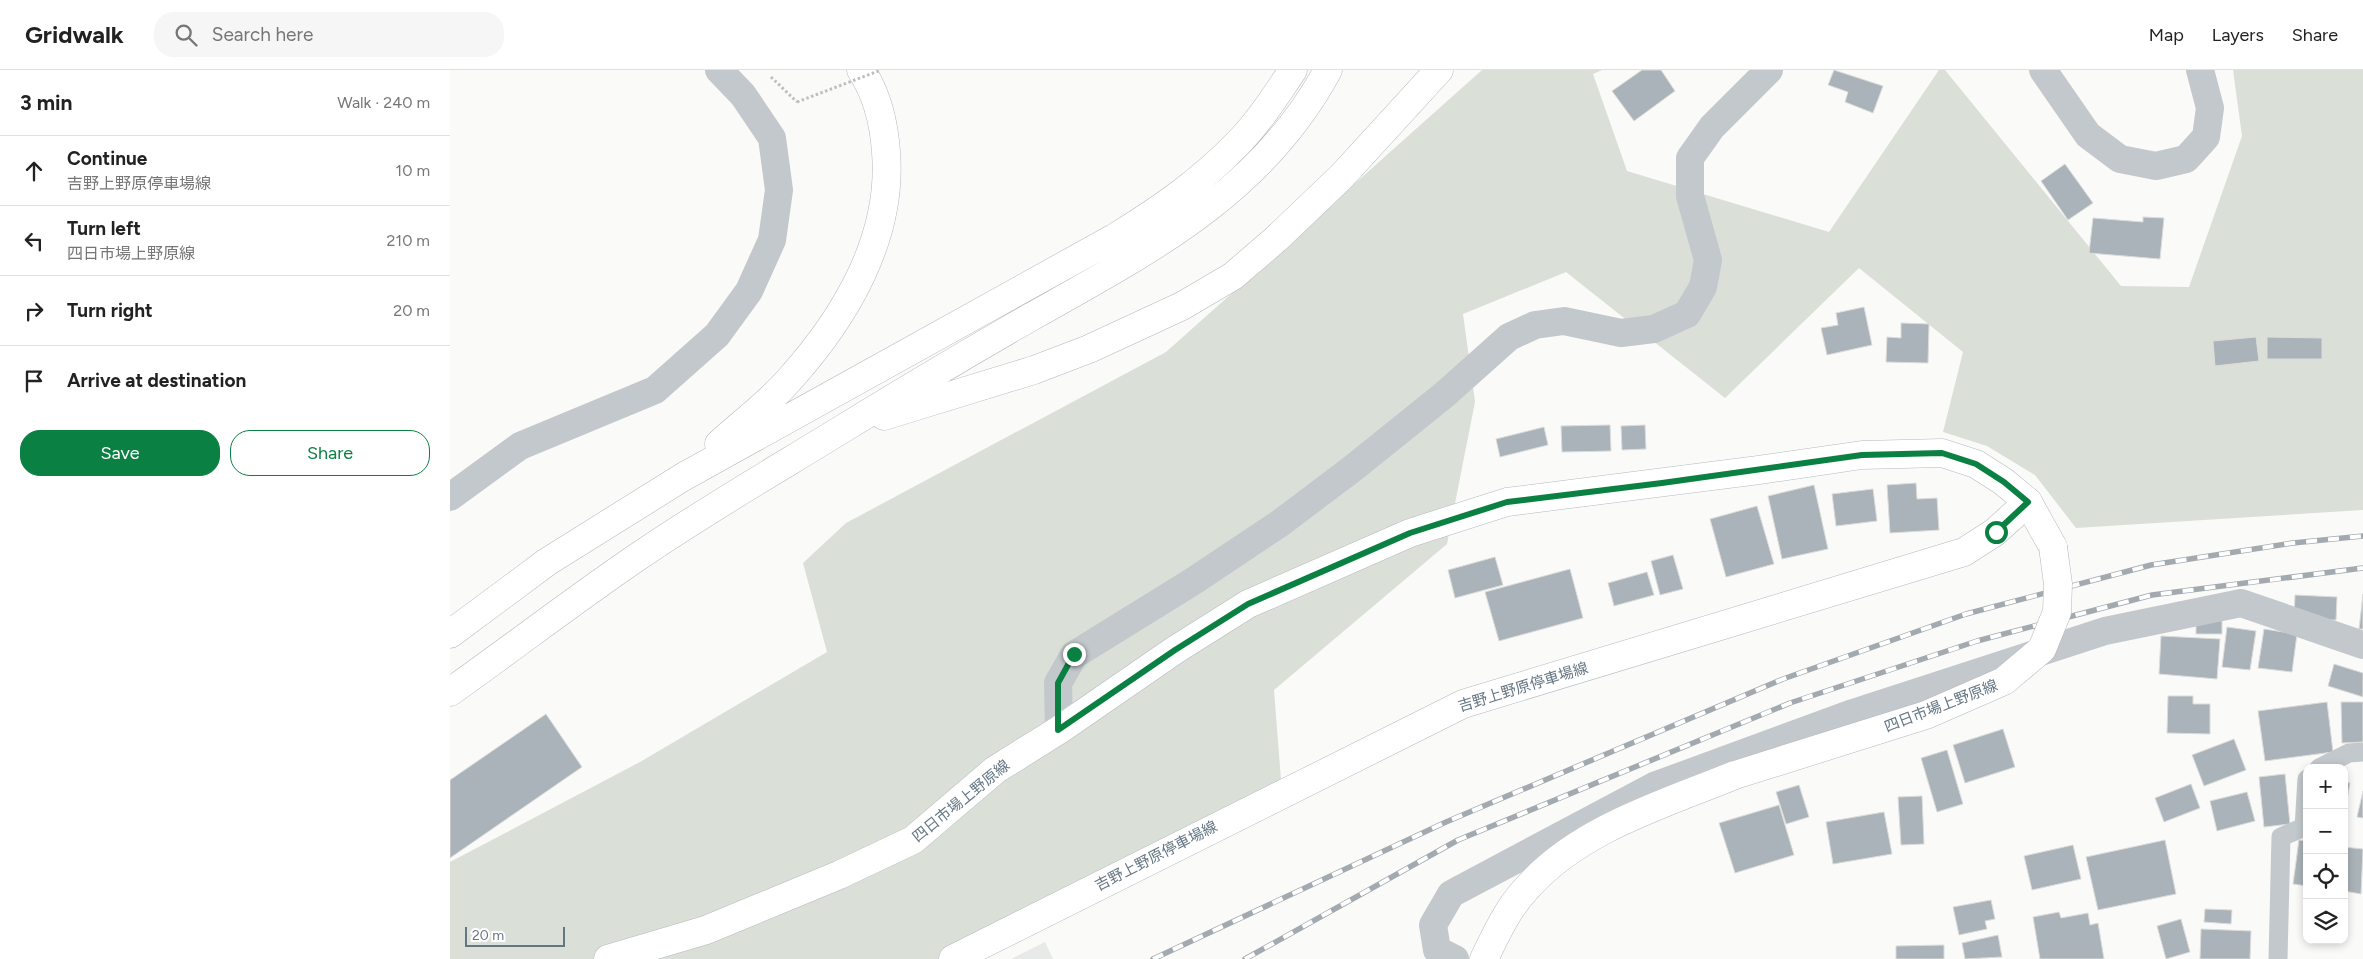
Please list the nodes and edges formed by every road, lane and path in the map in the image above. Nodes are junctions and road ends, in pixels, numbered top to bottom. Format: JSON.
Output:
{"nodes":[{"id":1,"x":720,"y":70,"type":"edge"},
{"id":2,"x":861,"y":70,"type":"edge"},
{"id":3,"x":881,"y":70,"type":"edge"},
{"id":4,"x":1293,"y":70,"type":"edge"},
{"id":5,"x":1328,"y":70,"type":"edge"},
{"id":6,"x":1439,"y":70,"type":"edge"},
{"id":7,"x":1769,"y":70,"type":"edge"},
{"id":8,"x":2043,"y":70,"type":"edge"},
{"id":9,"x":2200,"y":70,"type":"edge"},
{"id":10,"x":797,"y":102,"type":"dead end"},
{"id":11,"x":844,"y":428,"type":"junction"},
{"id":12,"x":683,"y":477,"type":"junction"},
{"id":13,"x":450,"y":497,"type":"edge"},
{"id":14,"x":2028,"y":502,"type":"junction"},
{"id":15,"x":450,"y":634,"type":"edge"},
{"id":16,"x":2363,"y":645,"type":"edge"},
{"id":17,"x":450,"y":692,"type":"edge"},
{"id":18,"x":1058,"y":730,"type":"junction"},
{"id":19,"x":2363,"y":752,"type":"edge"},
{"id":20,"x":2327,"y":764,"type":"edge"},
{"id":21,"x":2305,"y":809,"type":"edge"},
{"id":22,"x":608,"y":959,"type":"edge"},
{"id":23,"x":953,"y":959,"type":"edge"},
{"id":24,"x":1454,"y":959,"type":"edge"},
{"id":25,"x":1484,"y":959,"type":"edge"},
{"id":26,"x":2278,"y":959,"type":"edge"}],
"edges":[{"from":1,"to":13,"type":"street"},
{"from":2,"to":12,"type":"main road"},
{"from":3,"to":10,"type":"path","bridge":true},
{"from":4,"to":12,"type":"main road"},
{"from":5,"to":11,"type":"main road"},
{"from":6,"to":11,"type":"main road"},
{"from":7,"to":18,"type":"street"},
{"from":8,"to":9,"type":"street"},
{"from":11,"to":17,"type":"main road"},
{"from":12,"to":15,"type":"main road"},
{"from":14,"to":18,"type":"main road","name":"四日市場上野原線"},
{"from":14,"to":23,"type":"main road","name":"吉野上野原停車場線"},
{"from":14,"to":25,"type":"main road","name":"四日市場上野原線","bridge":true},
{"from":16,"to":24,"type":"street"},
{"from":18,"to":22,"type":"main road","name":"四日市場上野原線"},
{"from":19,"to":20,"type":"lane"},
{"from":21,"to":26,"type":"lane"}]}
